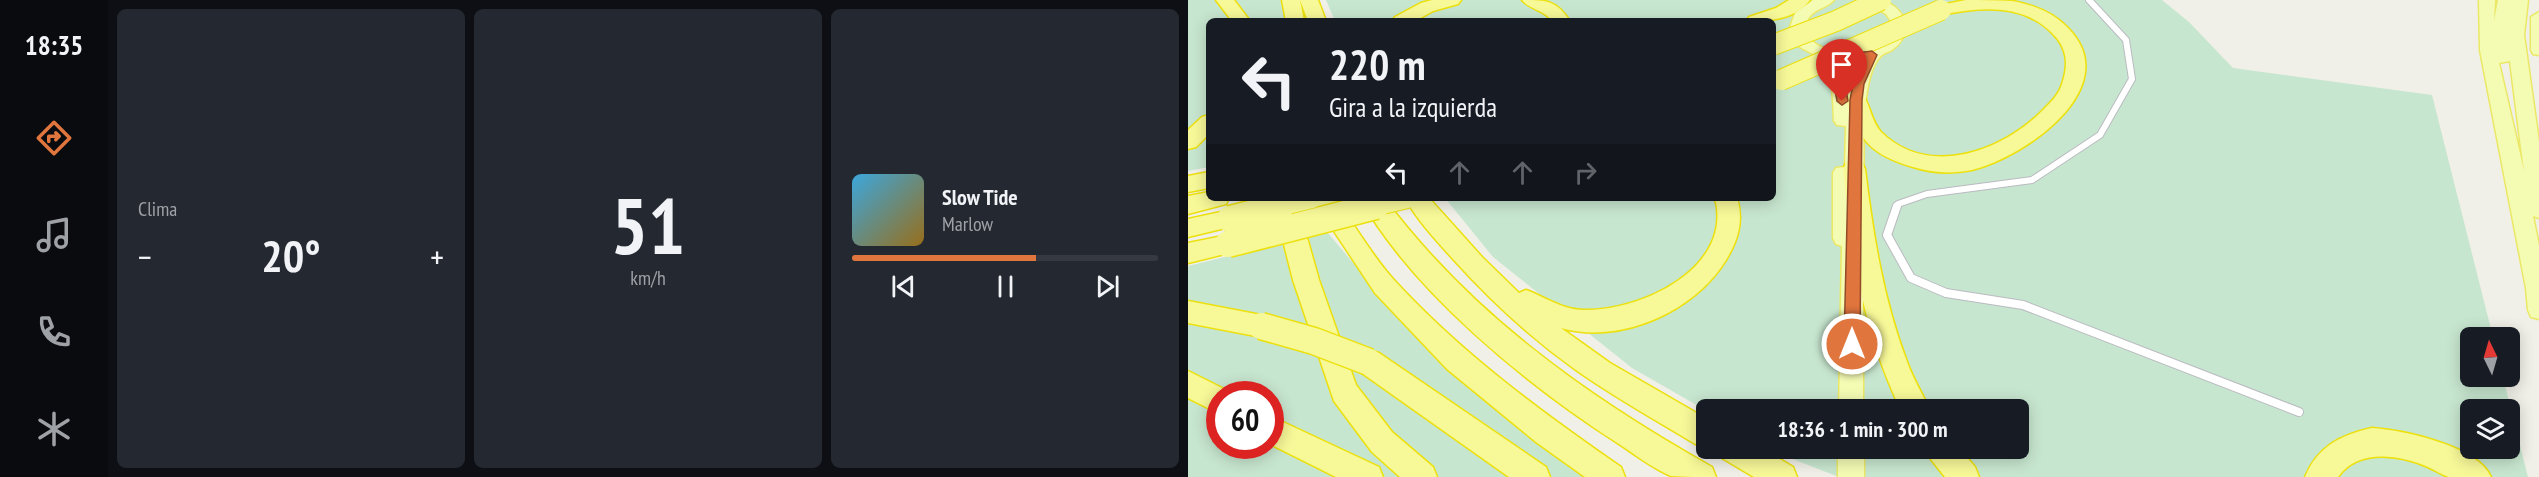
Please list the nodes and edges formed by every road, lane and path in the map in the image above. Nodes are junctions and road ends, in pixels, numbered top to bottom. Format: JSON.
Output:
{"nodes":[{"id":1,"x":1291,"y":0,"type":"edge"},
{"id":2,"x":1310,"y":0,"type":"edge"},
{"id":3,"x":1452,"y":0,"type":"edge"},
{"id":4,"x":1531,"y":0,"type":"edge"},
{"id":5,"x":1801,"y":0,"type":"edge"},
{"id":6,"x":1826,"y":0,"type":"edge"},
{"id":7,"x":1872,"y":0,"type":"edge"},
{"id":8,"x":1881,"y":0,"type":"edge"},
{"id":9,"x":1923,"y":0,"type":"edge"},
{"id":10,"x":2089,"y":0,"type":"edge"},
{"id":11,"x":2487,"y":0,"type":"edge"},
{"id":12,"x":2506,"y":0,"type":"edge"},
{"id":13,"x":2520,"y":0,"type":"edge"},
{"id":14,"x":1217,"y":1,"type":"edge"},
{"id":15,"x":2539,"y":17,"type":"edge"},
{"id":16,"x":1219,"y":18,"type":"edge"},
{"id":17,"x":1225,"y":18,"type":"edge"},
{"id":18,"x":1237,"y":18,"type":"edge"},
{"id":19,"x":1294,"y":18,"type":"edge"},
{"id":20,"x":1316,"y":18,"type":"edge"},
{"id":21,"x":1407,"y":18,"type":"edge"},
{"id":22,"x":1559,"y":18,"type":"edge"},
{"id":23,"x":1764,"y":18,"type":"edge"},
{"id":24,"x":1798,"y":20,"type":"junction"},
{"id":25,"x":1776,"y":28,"type":"edge"},
{"id":26,"x":1776,"y":44,"type":"edge"},
{"id":27,"x":2539,"y":50,"type":"edge"},
{"id":28,"x":1872,"y":55,"type":"junction"},
{"id":29,"x":1827,"y":56,"type":"junction"},
{"id":30,"x":1776,"y":76,"type":"edge"},
{"id":31,"x":1856,"y":100,"type":"junction"},
{"id":32,"x":1206,"y":125,"type":"edge"},
{"id":33,"x":2506,"y":129,"type":"junction"},
{"id":34,"x":1188,"y":142,"type":"edge"},
{"id":35,"x":1854,"y":169,"type":"junction"},
{"id":36,"x":1206,"y":181,"type":"edge"},
{"id":37,"x":1188,"y":184,"type":"edge"},
{"id":38,"x":1206,"y":201,"type":"edge"},
{"id":39,"x":1284,"y":201,"type":"edge"},
{"id":40,"x":1300,"y":201,"type":"edge"},
{"id":41,"x":1325,"y":201,"type":"edge"},
{"id":42,"x":1373,"y":201,"type":"edge"},
{"id":43,"x":1395,"y":201,"type":"edge"},
{"id":44,"x":1419,"y":201,"type":"edge"},
{"id":45,"x":1727,"y":201,"type":"edge"},
{"id":46,"x":1188,"y":205,"type":"edge"},
{"id":47,"x":2539,"y":210,"type":"edge"},
{"id":48,"x":1188,"y":228,"type":"edge"},
{"id":49,"x":1188,"y":254,"type":"edge"},
{"id":50,"x":1477,"y":268,"type":"junction"},
{"id":51,"x":2539,"y":310,"type":"edge"},
{"id":52,"x":1188,"y":312,"type":"edge"},
{"id":53,"x":1188,"y":384,"type":"edge"},
{"id":54,"x":1206,"y":394,"type":"edge"},
{"id":55,"x":1842,"y":399,"type":"edge"},
{"id":56,"x":1851,"y":399,"type":"edge"},
{"id":57,"x":1911,"y":399,"type":"edge"},
{"id":58,"x":2299,"y":412,"type":"dead end"},
{"id":59,"x":1696,"y":428,"type":"edge"},
{"id":60,"x":1284,"y":436,"type":"edge"},
{"id":61,"x":1751,"y":459,"type":"edge"},
{"id":62,"x":1949,"y":459,"type":"edge"},
{"id":63,"x":1368,"y":477,"type":"edge"},
{"id":64,"x":1422,"y":477,"type":"edge"},
{"id":65,"x":1535,"y":477,"type":"edge"},
{"id":66,"x":1610,"y":477,"type":"edge"},
{"id":67,"x":1701,"y":477,"type":"edge"},
{"id":68,"x":1782,"y":477,"type":"edge"},
{"id":69,"x":1964,"y":477,"type":"edge"},
{"id":70,"x":2320,"y":477,"type":"edge"},
{"id":71,"x":2476,"y":477,"type":"edge"}],
"edges":[{"from":1,"to":19,"type":"highway"},
{"from":2,"to":20,"type":"highway"},
{"from":3,"to":21,"type":"highway"},
{"from":4,"to":22,"type":"highway"},
{"from":5,"to":23,"type":"highway"},
{"from":6,"to":24,"type":"main road"},
{"from":7,"to":28,"type":"main road"},
{"from":8,"to":26,"type":"highway","bridge":true},
{"from":9,"to":30,"type":"highway"},
{"from":10,"to":58,"type":"lane"},
{"from":11,"to":33,"type":"main road"},
{"from":12,"to":33,"type":"main road"},
{"from":13,"to":47,"type":"main road"},
{"from":14,"to":16,"type":"highway"},
{"from":14,"to":17,"type":"highway"},
{"from":14,"to":18,"type":"highway"},
{"from":15,"to":27,"type":"main road"},
{"from":24,"to":25,"type":"highway"},
{"from":24,"to":29,"type":"main road"},
{"from":28,"to":29,"type":"main road"},
{"from":28,"to":31,"type":"main road"},
{"from":29,"to":55,"type":"main road"},
{"from":30,"to":31,"type":"highway","bridge":true},
{"from":31,"to":35,"type":"main road"},
{"from":32,"to":34,"type":"highway"},
{"from":33,"to":51,"type":"main road"},
{"from":35,"to":56,"type":"main road"},
{"from":35,"to":57,"type":"highway"},
{"from":36,"to":37,"type":"highway"},
{"from":38,"to":46,"type":"highway"},
{"from":39,"to":64,"type":"highway"},
{"from":40,"to":48,"type":"highway","bridge":true},
{"from":41,"to":66,"type":"highway"},
{"from":42,"to":67,"type":"highway"},
{"from":43,"to":49,"type":"highway","bridge":true},
{"from":44,"to":50,"type":"highway"},
{"from":45,"to":50,"type":"highway"},
{"from":50,"to":59,"type":"highway"},
{"from":52,"to":65,"type":"highway","bridge":true},
{"from":53,"to":54,"type":"highway"},
{"from":60,"to":63,"type":"highway"},
{"from":61,"to":68,"type":"highway"},
{"from":62,"to":69,"type":"highway"},
{"from":70,"to":71,"type":"highway"}]}
